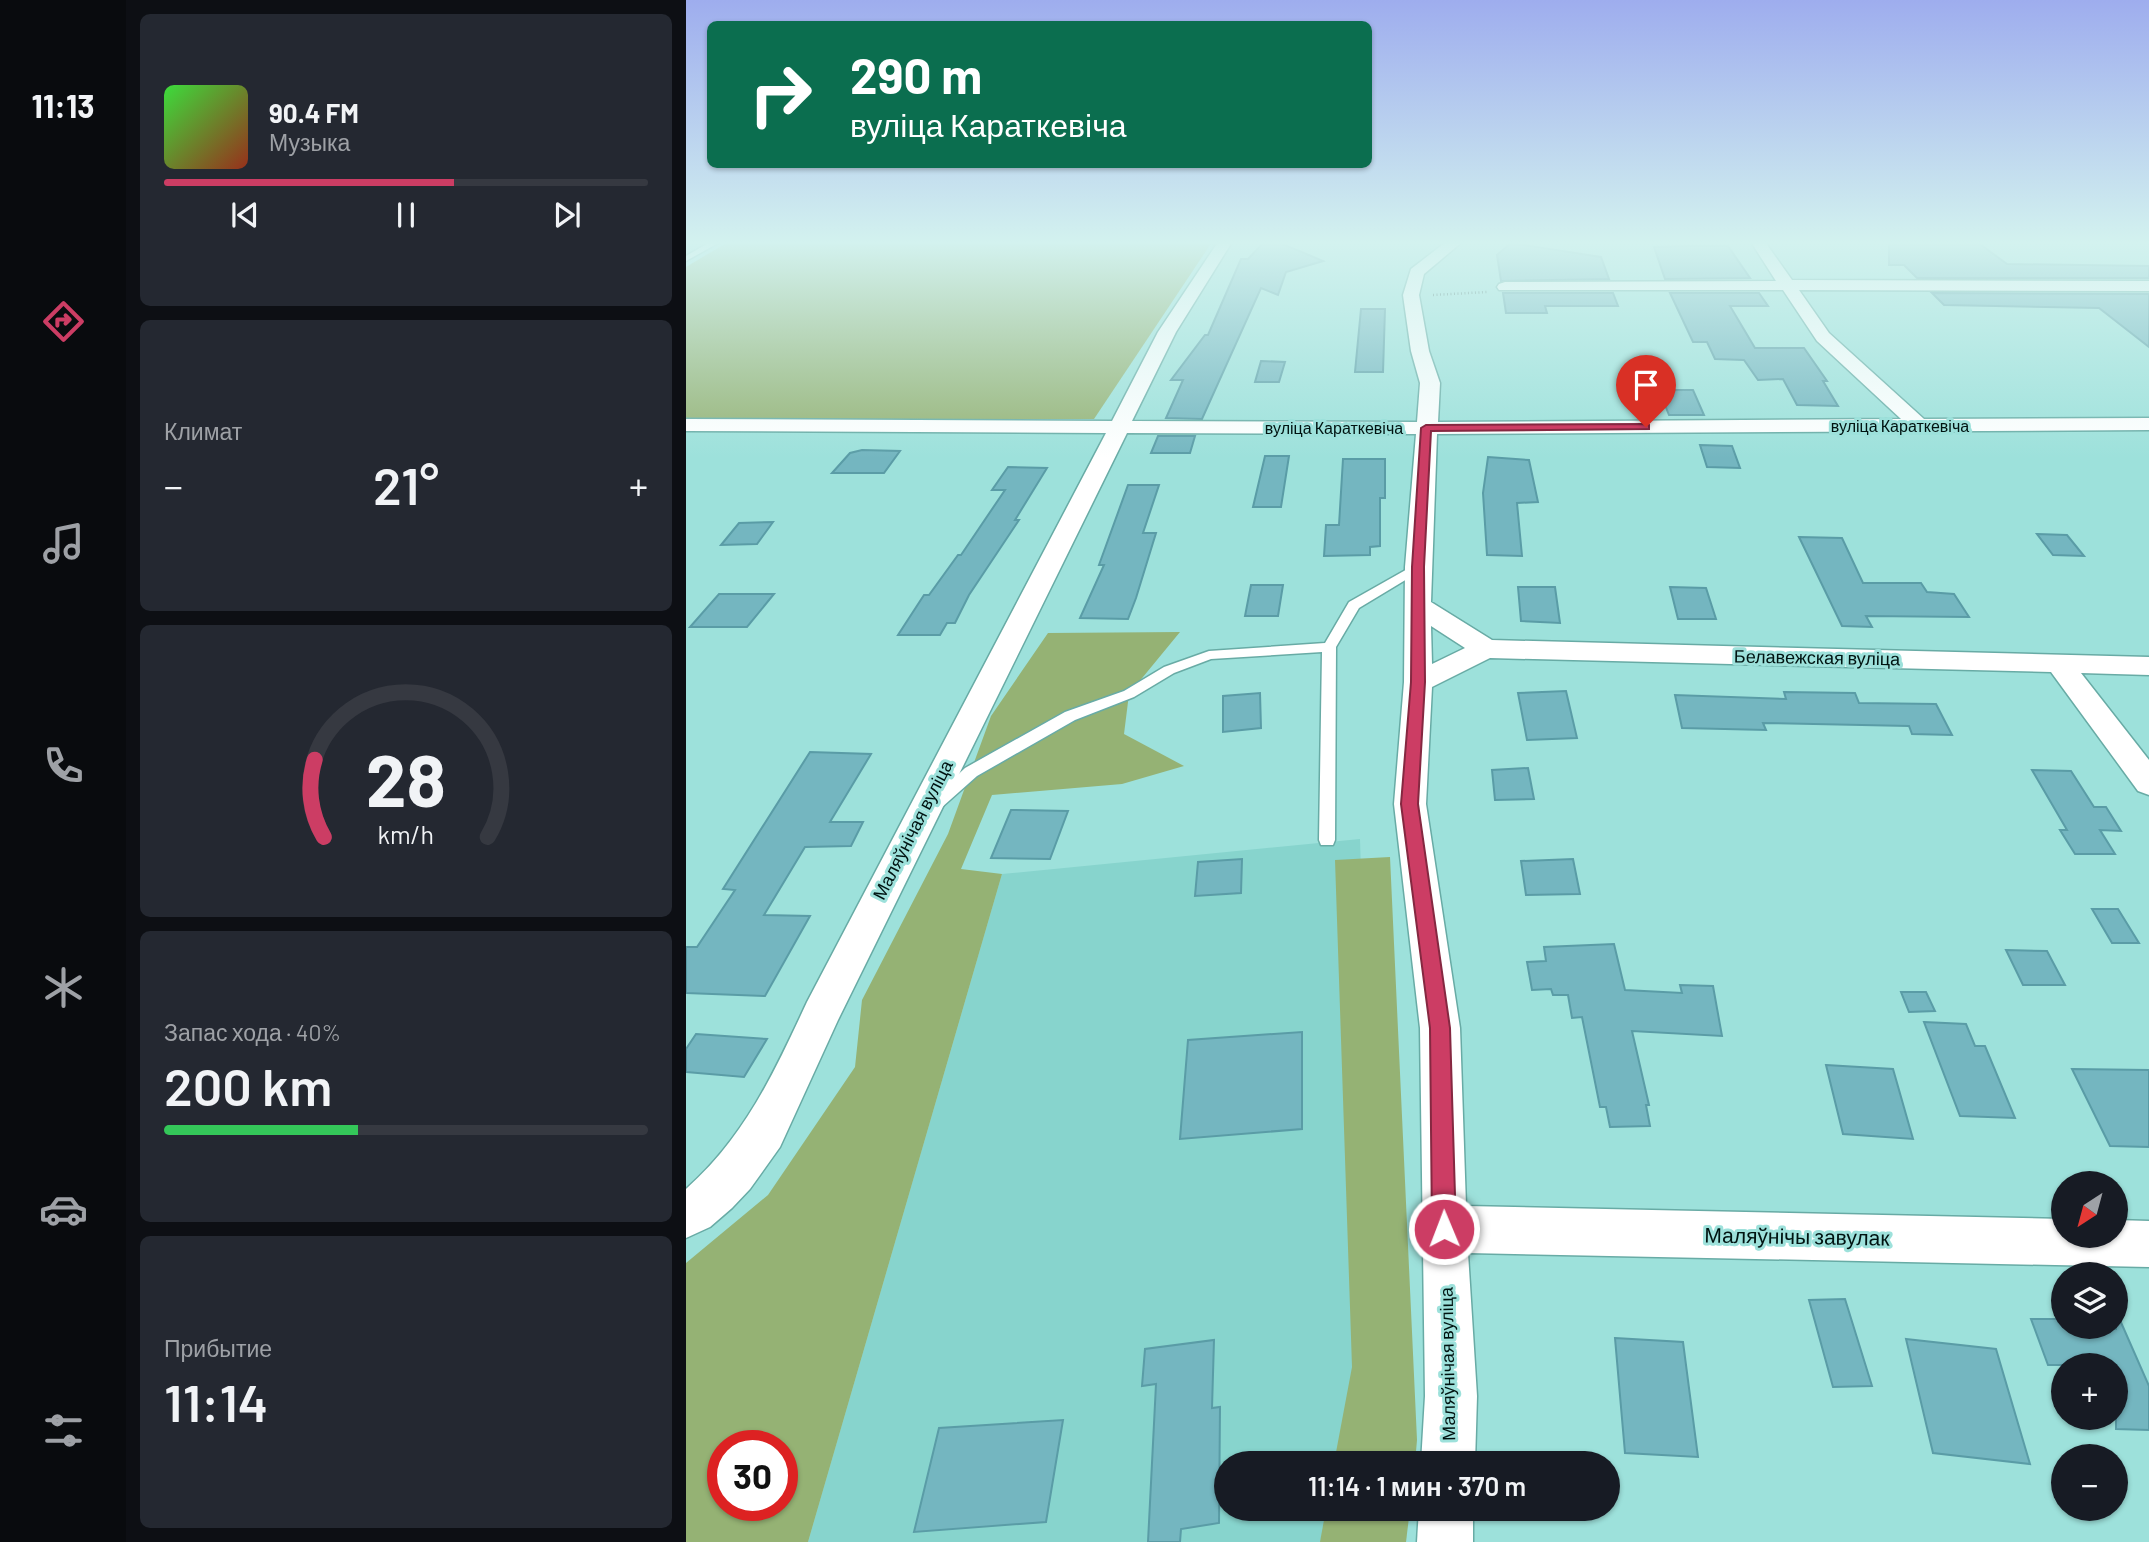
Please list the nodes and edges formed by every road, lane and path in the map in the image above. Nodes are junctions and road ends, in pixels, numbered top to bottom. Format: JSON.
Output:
{"nodes":[{"id":1,"x":1176,"y":314,"type":"edge"},
{"id":2,"x":1414,"y":314,"type":"edge"},
{"id":3,"x":1807,"y":314,"type":"edge"},
{"id":4,"x":2149,"y":424,"type":"edge"},
{"id":5,"x":686,"y":425,"type":"edge"},
{"id":6,"x":709,"y":425,"type":"junction"},
{"id":7,"x":1920,"y":426,"type":"junction"},
{"id":8,"x":1119,"y":428,"type":"junction"},
{"id":9,"x":1426,"y":428,"type":"junction"},
{"id":10,"x":686,"y":446,"type":"edge"},
{"id":11,"x":1418,"y":567,"type":"junction"},
{"id":12,"x":1418,"y":605,"type":"junction"},
{"id":13,"x":1329,"y":647,"type":"junction"},
{"id":14,"x":1486,"y":649,"type":"junction"},
{"id":15,"x":2059,"y":664,"type":"junction"},
{"id":16,"x":2149,"y":666,"type":"edge"},
{"id":17,"x":1418,"y":682,"type":"junction"},
{"id":18,"x":2149,"y":783,"type":"edge"},
{"id":19,"x":918,"y":819,"type":"junction"},
{"id":20,"x":1327,"y":840,"type":"dead end"},
{"id":21,"x":689,"y":1216,"type":"edge"},
{"id":22,"x":1444,"y":1229,"type":"junction"},
{"id":23,"x":2149,"y":1244,"type":"edge"},
{"id":24,"x":1449,"y":1451,"type":"edge"},
{"id":25,"x":1445,"y":1521,"type":"edge"},
{"id":26,"x":1444,"y":1542,"type":"edge"}],
"edges":[{"from":1,"to":8,"type":"street","name":"Маляўнічая вуліца"},
{"from":2,"to":9,"type":"street","name":"Маляўнічая вуліца"},
{"from":3,"to":7,"type":"street"},
{"from":4,"to":7,"type":"street","name":"вуліца Караткевіча"},
{"from":5,"to":6,"type":"street","name":"вуліца Караткевіча"},
{"from":6,"to":8,"type":"street","name":"вуліца Караткевіча"},
{"from":6,"to":10,"type":"street"},
{"from":7,"to":9,"type":"street","name":"вуліца Караткевіча"},
{"from":8,"to":9,"type":"street","name":"вуліца Караткевіча"},
{"from":8,"to":19,"type":"street","name":"Маляўнічая вуліца"},
{"from":9,"to":11,"type":"street","name":"Маляўнічая вуліца"},
{"from":11,"to":12,"type":"street","name":"Маляўнічая вуліца"},
{"from":11,"to":13,"type":"lane"},
{"from":12,"to":14,"type":"street"},
{"from":12,"to":17,"type":"street","name":"Маляўнічая вуліца"},
{"from":13,"to":19,"type":"lane"},
{"from":13,"to":20,"type":"lane"},
{"from":14,"to":15,"type":"street","name":"Белавежская вуліца"},
{"from":14,"to":17,"type":"street","name":"Белавежская вуліца"},
{"from":15,"to":16,"type":"street","name":"Белавежская вуліца"},
{"from":15,"to":18,"type":"street"},
{"from":17,"to":22,"type":"street","name":"Маляўнічая вуліца"},
{"from":19,"to":21,"type":"street","name":"Маляўнічая вуліца"},
{"from":22,"to":23,"type":"street","name":"Маляўнічы завулак"},
{"from":22,"to":24,"type":"street","name":"Маляўнічая вуліца"},
{"from":25,"to":26,"type":"street"}]}
